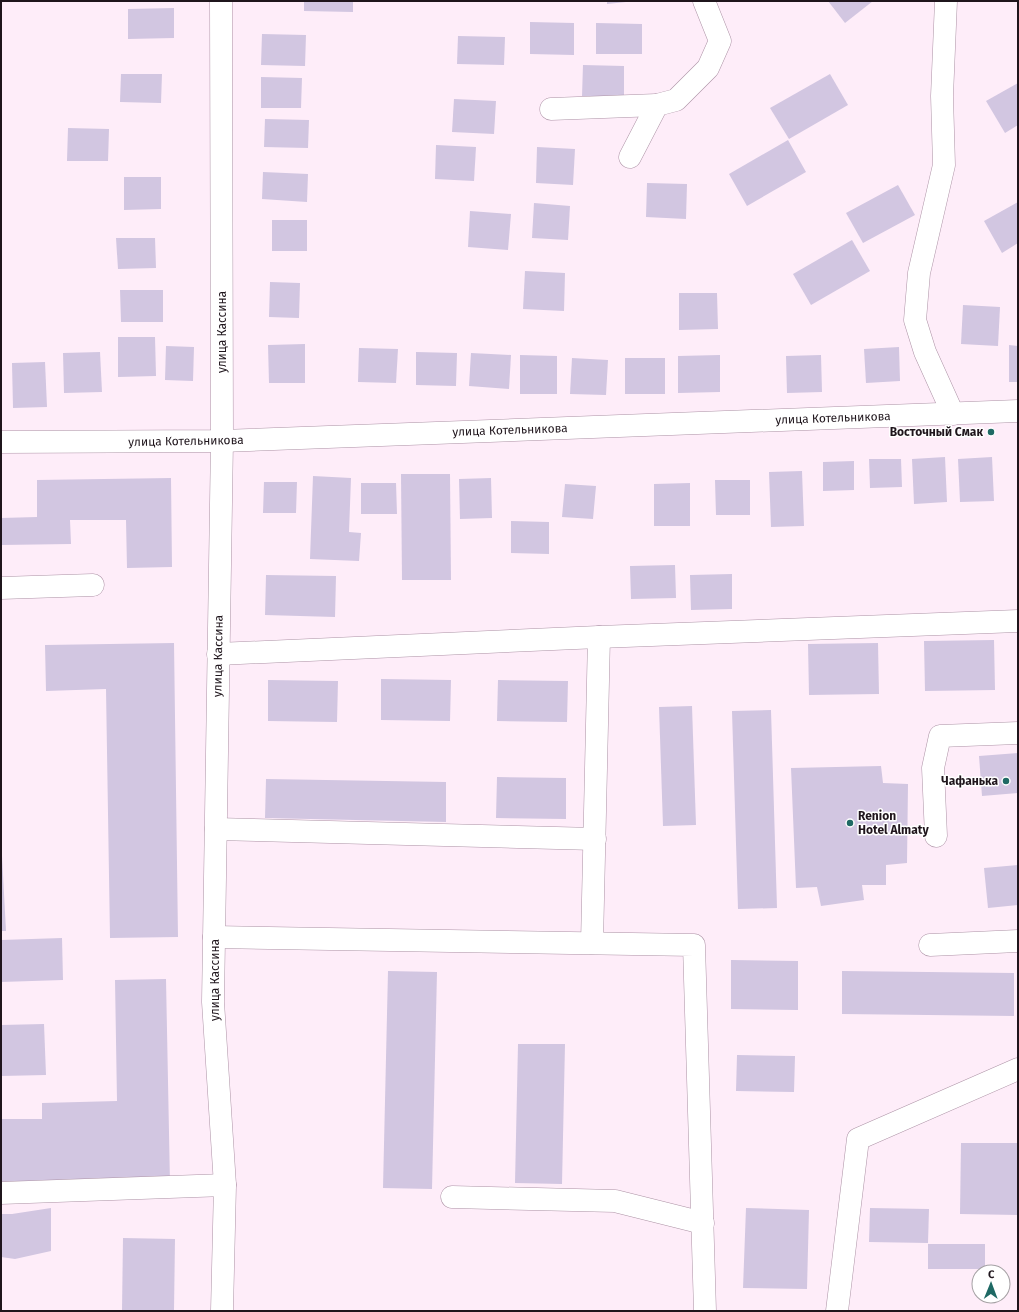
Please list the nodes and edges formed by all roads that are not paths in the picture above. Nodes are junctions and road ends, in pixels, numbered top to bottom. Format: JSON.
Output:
{"nodes":[{"id":1,"x":221,"y":1,"type":"edge"},
{"id":2,"x":704,"y":1,"type":"edge"},
{"id":3,"x":946,"y":1,"type":"edge"},
{"id":4,"x":657,"y":105,"type":"junction"},
{"id":5,"x":551,"y":109,"type":"dead end"},
{"id":6,"x":630,"y":157,"type":"dead end"},
{"id":7,"x":1018,"y":411,"type":"edge"},
{"id":8,"x":953,"y":414,"type":"junction"},
{"id":9,"x":222,"y":441,"type":"junction"},
{"id":10,"x":1,"y":442,"type":"edge"},
{"id":11,"x":93,"y":585,"type":"dead end"},
{"id":12,"x":1,"y":588,"type":"edge"},
{"id":13,"x":1018,"y":621,"type":"edge"},
{"id":14,"x":599,"y":637,"type":"junction"},
{"id":15,"x":218,"y":654,"type":"junction"},
{"id":16,"x":1018,"y":733,"type":"edge"},
{"id":17,"x":216,"y":829,"type":"junction"},
{"id":18,"x":936,"y":836,"type":"dead end"},
{"id":19,"x":595,"y":839,"type":"junction"},
{"id":20,"x":214,"y":937,"type":"junction"},
{"id":21,"x":1018,"y":941,"type":"edge"},
{"id":22,"x":592,"y":943,"type":"junction"},
{"id":23,"x":930,"y":945,"type":"dead end"},
{"id":24,"x":1018,"y":1069,"type":"edge"},
{"id":25,"x":225,"y":1185,"type":"junction"},
{"id":26,"x":1,"y":1193,"type":"edge"},
{"id":27,"x":452,"y":1196,"type":"dead end"},
{"id":28,"x":702,"y":1223,"type":"junction"},
{"id":29,"x":222,"y":1311,"type":"edge"},
{"id":30,"x":705,"y":1311,"type":"edge"},
{"id":31,"x":837,"y":1311,"type":"edge"}],
"edges":[{"from":1,"to":9,"type":"street","name":"улица Кассина"},
{"from":2,"to":4,"type":"street"},
{"from":3,"to":8,"type":"street"},
{"from":4,"to":5,"type":"street"},
{"from":4,"to":6,"type":"street"},
{"from":7,"to":8,"type":"street","name":"улица Котельникова"},
{"from":8,"to":9,"type":"street","name":"улица Котельникова"},
{"from":9,"to":10,"type":"street","name":"улица Котельникова"},
{"from":9,"to":15,"type":"street","name":"улица Кассина"},
{"from":11,"to":12,"type":"street"},
{"from":13,"to":14,"type":"street"},
{"from":14,"to":15,"type":"street"},
{"from":14,"to":19,"type":"street"},
{"from":15,"to":17,"type":"street","name":"улица Кассина"},
{"from":16,"to":18,"type":"street"},
{"from":17,"to":19,"type":"street"},
{"from":17,"to":20,"type":"street","name":"улица Кассина"},
{"from":19,"to":22,"type":"street"},
{"from":20,"to":22,"type":"street"},
{"from":20,"to":25,"type":"street","name":"улица Кассина"},
{"from":21,"to":23,"type":"street"},
{"from":22,"to":28,"type":"street"},
{"from":24,"to":31,"type":"street"},
{"from":25,"to":26,"type":"street"},
{"from":25,"to":29,"type":"street","name":"улица Кассина"},
{"from":27,"to":28,"type":"street"},
{"from":28,"to":30,"type":"street"}]}
